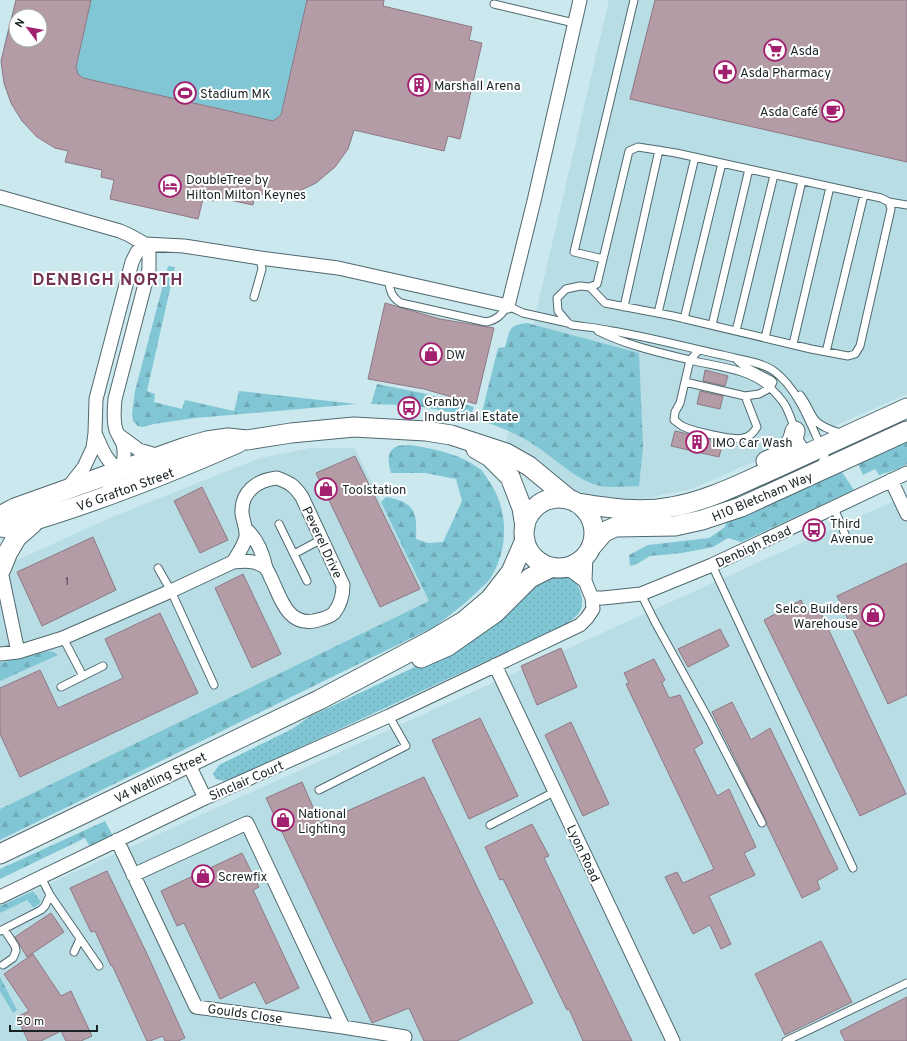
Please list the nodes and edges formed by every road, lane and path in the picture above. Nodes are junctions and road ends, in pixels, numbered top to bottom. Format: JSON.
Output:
{"nodes":[{"id":1,"x":580,"y":0,"type":"edge"},
{"id":2,"x":634,"y":0,"type":"edge"},
{"id":3,"x":494,"y":4,"type":"dead end"},
{"id":4,"x":574,"y":23,"type":"junction"},
{"id":5,"x":659,"y":150,"type":"junction"},
{"id":6,"x":695,"y":157,"type":"junction"},
{"id":7,"x":722,"y":163,"type":"junction"},
{"id":8,"x":749,"y":169,"type":"junction"},
{"id":9,"x":774,"y":175,"type":"junction"},
{"id":10,"x":802,"y":181,"type":"junction"},
{"id":11,"x":830,"y":187,"type":"junction"},
{"id":12,"x":864,"y":195,"type":"junction"},
{"id":13,"x":0,"y":197,"type":"edge"},
{"id":14,"x":889,"y":202,"type":"junction"},
{"id":15,"x":907,"y":206,"type":"edge"},
{"id":16,"x":145,"y":244,"type":"junction"},
{"id":17,"x":260,"y":258,"type":"junction"},
{"id":18,"x":603,"y":259,"type":"junction"},
{"id":19,"x":388,"y":279,"type":"junction"},
{"id":20,"x":590,"y":287,"type":"junction"},
{"id":21,"x":254,"y":297,"type":"dead end"},
{"id":22,"x":508,"y":306,"type":"junction"},
{"id":23,"x":624,"y":307,"type":"junction"},
{"id":24,"x":658,"y":313,"type":"junction"},
{"id":25,"x":684,"y":319,"type":"junction"},
{"id":26,"x":568,"y":323,"type":"junction"},
{"id":27,"x":712,"y":325,"type":"junction"},
{"id":28,"x":592,"y":329,"type":"junction"},
{"id":29,"x":736,"y":331,"type":"junction"},
{"id":30,"x":765,"y":338,"type":"junction"},
{"id":31,"x":793,"y":344,"type":"junction"},
{"id":32,"x":699,"y":350,"type":"junction"},
{"id":33,"x":826,"y":352,"type":"junction"},
{"id":34,"x":736,"y":359,"type":"junction"},
{"id":35,"x":690,"y":360,"type":"junction"},
{"id":36,"x":774,"y":371,"type":"junction"},
{"id":37,"x":685,"y":382,"type":"junction"},
{"id":38,"x":770,"y":388,"type":"junction"},
{"id":39,"x":745,"y":396,"type":"junction"},
{"id":40,"x":907,"y":408,"type":"edge"},
{"id":41,"x":907,"y":421,"type":"edge"},
{"id":42,"x":795,"y":431,"type":"junction"},
{"id":43,"x":907,"y":431,"type":"edge"},
{"id":44,"x":95,"y":433,"type":"junction"},
{"id":45,"x":451,"y":435,"type":"junction"},
{"id":46,"x":120,"y":436,"type":"junction"},
{"id":47,"x":846,"y":436,"type":"junction"},
{"id":48,"x":247,"y":440,"type":"junction"},
{"id":49,"x":819,"y":452,"type":"junction"},
{"id":50,"x":159,"y":456,"type":"junction"},
{"id":51,"x":121,"y":470,"type":"junction"},
{"id":52,"x":176,"y":471,"type":"junction"},
{"id":53,"x":907,"y":473,"type":"edge"},
{"id":54,"x":815,"y":474,"type":"junction"},
{"id":55,"x":891,"y":480,"type":"junction"},
{"id":56,"x":67,"y":489,"type":"junction"},
{"id":57,"x":102,"y":498,"type":"junction"},
{"id":58,"x":573,"y":501,"type":"junction"},
{"id":59,"x":834,"y":508,"type":"junction"},
{"id":60,"x":623,"y":510,"type":"junction"},
{"id":61,"x":907,"y":514,"type":"edge"},
{"id":62,"x":0,"y":516,"type":"edge"},
{"id":63,"x":36,"y":520,"type":"junction"},
{"id":64,"x":279,"y":524,"type":"dead end"},
{"id":65,"x":0,"y":527,"type":"edge"},
{"id":66,"x":246,"y":529,"type":"junction"},
{"id":67,"x":525,"y":534,"type":"junction"},
{"id":68,"x":322,"y":539,"type":"junction"},
{"id":69,"x":847,"y":539,"type":"dead end"},
{"id":70,"x":589,"y":551,"type":"junction"},
{"id":71,"x":294,"y":554,"type":"junction"},
{"id":72,"x":233,"y":562,"type":"junction"},
{"id":73,"x":712,"y":565,"type":"junction"},
{"id":74,"x":557,"y":567,"type":"junction"},
{"id":75,"x":1,"y":568,"type":"edge"},
{"id":76,"x":158,"y":568,"type":"dead end"},
{"id":77,"x":266,"y":568,"type":"junction"},
{"id":78,"x":307,"y":581,"type":"dead end"},
{"id":79,"x":585,"y":581,"type":"junction"},
{"id":80,"x":171,"y":591,"type":"junction"},
{"id":81,"x":641,"y":594,"type":"junction"},
{"id":82,"x":592,"y":598,"type":"junction"},
{"id":83,"x":63,"y":638,"type":"junction"},
{"id":84,"x":18,"y":652,"type":"junction"},
{"id":85,"x":0,"y":654,"type":"edge"},
{"id":86,"x":103,"y":666,"type":"dead end"},
{"id":87,"x":495,"y":666,"type":"junction"},
{"id":88,"x":83,"y":676,"type":"junction"},
{"id":89,"x":214,"y":685,"type":"dead end"},
{"id":90,"x":61,"y":687,"type":"dead end"},
{"id":91,"x":319,"y":700,"type":"junction"},
{"id":92,"x":389,"y":716,"type":"junction"},
{"id":93,"x":188,"y":763,"type":"junction"},
{"id":94,"x":320,"y":790,"type":"dead end"},
{"id":95,"x":554,"y":792,"type":"junction"},
{"id":96,"x":205,"y":798,"type":"junction"},
{"id":97,"x":762,"y":823,"type":"dead end"},
{"id":98,"x":490,"y":825,"type":"dead end"},
{"id":99,"x":117,"y":840,"type":"junction"},
{"id":100,"x":0,"y":854,"type":"edge"},
{"id":101,"x":853,"y":868,"type":"dead end"},
{"id":102,"x":133,"y":875,"type":"junction"},
{"id":103,"x":41,"y":877,"type":"junction"},
{"id":104,"x":50,"y":895,"type":"junction"},
{"id":105,"x":0,"y":897,"type":"edge"},
{"id":106,"x":2,"y":930,"type":"edge"},
{"id":107,"x":80,"y":939,"type":"junction"},
{"id":108,"x":74,"y":952,"type":"dead end"},
{"id":109,"x":3,"y":965,"type":"dead end"},
{"id":110,"x":99,"y":966,"type":"dead end"},
{"id":111,"x":907,"y":984,"type":"edge"},
{"id":112,"x":343,"y":1027,"type":"junction"},
{"id":113,"x":404,"y":1037,"type":"dead end"},
{"id":114,"x":673,"y":1041,"type":"edge"},
{"id":115,"x":786,"y":1041,"type":"edge"}],
"edges":[{"from":1,"to":4,"type":"street"},
{"from":2,"to":18,"type":"lane"},
{"from":3,"to":4,"type":"lane"},
{"from":4,"to":22,"type":"street"},
{"from":5,"to":6,"type":"lane"},
{"from":5,"to":18,"type":"lane"},
{"from":5,"to":23,"type":"lane"},
{"from":6,"to":7,"type":"lane"},
{"from":6,"to":24,"type":"lane"},
{"from":7,"to":8,"type":"lane"},
{"from":7,"to":25,"type":"lane"},
{"from":8,"to":9,"type":"lane"},
{"from":8,"to":27,"type":"lane"},
{"from":9,"to":10,"type":"lane"},
{"from":9,"to":29,"type":"lane"},
{"from":10,"to":11,"type":"lane"},
{"from":10,"to":30,"type":"lane"},
{"from":11,"to":12,"type":"lane"},
{"from":11,"to":31,"type":"lane"},
{"from":12,"to":14,"type":"lane"},
{"from":12,"to":33,"type":"lane"},
{"from":13,"to":16,"type":"street"},
{"from":14,"to":15,"type":"lane"},
{"from":14,"to":33,"type":"lane"},
{"from":16,"to":17,"type":"street"},
{"from":16,"to":44,"type":"street"},
{"from":16,"to":46,"type":"street"},
{"from":17,"to":19,"type":"street"},
{"from":17,"to":21,"type":"lane"},
{"from":18,"to":20,"type":"lane"},
{"from":19,"to":22,"type":"street"},
{"from":19,"to":22,"type":"lane"},
{"from":20,"to":23,"type":"lane"},
{"from":20,"to":26,"type":"lane"},
{"from":22,"to":26,"type":"lane"},
{"from":23,"to":24,"type":"lane"},
{"from":24,"to":25,"type":"lane"},
{"from":25,"to":27,"type":"lane"},
{"from":26,"to":28,"type":"lane"},
{"from":27,"to":29,"type":"lane"},
{"from":28,"to":32,"type":"lane"},
{"from":28,"to":35,"type":"lane"},
{"from":29,"to":30,"type":"lane"},
{"from":30,"to":31,"type":"lane"},
{"from":31,"to":33,"type":"lane"},
{"from":32,"to":34,"type":"lane"},
{"from":32,"to":35,"type":"lane"},
{"from":34,"to":36,"type":"lane"},
{"from":34,"to":38,"type":"lane"},
{"from":35,"to":37,"type":"lane"},
{"from":35,"to":38,"type":"lane"},
{"from":36,"to":47,"type":"lane"},
{"from":36,"to":49,"type":"lane"},
{"from":37,"to":39,"type":"lane"},
{"from":37,"to":39,"type":"lane"},
{"from":38,"to":39,"type":"lane"},
{"from":38,"to":42,"type":"lane"},
{"from":40,"to":47,"type":"street","name":"H10 Bletcham Way"},
{"from":41,"to":49,"type":"street","name":"H10 Bletcham Way"},
{"from":42,"to":49,"type":"lane"},
{"from":42,"to":60,"type":"street","name":"H10 Bletcham Way"},
{"from":43,"to":54,"type":"street","name":"H10 Bletcham Way"},
{"from":44,"to":51,"type":"street"},
{"from":44,"to":56,"type":"street"},
{"from":45,"to":48,"type":"street","name":"V6 Grafton Street"},
{"from":45,"to":58,"type":"street","name":"V6 Grafton Street"},
{"from":45,"to":67,"type":"street","name":"V6 Grafton Street"},
{"from":46,"to":50,"type":"street"},
{"from":46,"to":51,"type":"street"},
{"from":47,"to":49,"type":"street","name":"H10 Bletcham Way"},
{"from":48,"to":50,"type":"street","name":"V6 Grafton Street"},
{"from":48,"to":52,"type":"street","name":"V6 Grafton Street"},
{"from":49,"to":54,"type":"lane"},
{"from":49,"to":60,"type":"street","name":"H10 Bletcham Way"},
{"from":50,"to":51,"type":"street","name":"V6 Grafton Street"},
{"from":51,"to":52,"type":"street"},
{"from":51,"to":56,"type":"street","name":"V6 Grafton Street"},
{"from":51,"to":57,"type":"street"},
{"from":52,"to":57,"type":"street","name":"V6 Grafton Street"},
{"from":53,"to":55,"type":"street","name":"Denbigh Road"},
{"from":54,"to":70,"type":"street","name":"H10 Bletcham Way"},
{"from":55,"to":59,"type":"street","name":"Denbigh Road"},
{"from":55,"to":61,"type":"street"},
{"from":56,"to":62,"type":"street","name":"V6 Grafton Street"},
{"from":57,"to":63,"type":"street","name":"V6 Grafton Street"},
{"from":58,"to":60,"type":"street","name":"H10 Bletcham Way"},
{"from":58,"to":67,"type":"street"},
{"from":58,"to":70,"type":"street"},
{"from":59,"to":69,"type":"lane"},
{"from":59,"to":73,"type":"street","name":"Denbigh Road"},
{"from":63,"to":65,"type":"street","name":"V6 Grafton Street"},
{"from":63,"to":75,"type":"street"},
{"from":64,"to":71,"type":"lane"},
{"from":66,"to":68,"type":"street","name":"Peverel Drive"},
{"from":66,"to":72,"type":"street","name":"Peverel Drive"},
{"from":66,"to":77,"type":"street","name":"Peverel Drive"},
{"from":67,"to":74,"type":"street"},
{"from":67,"to":91,"type":"street","name":"V4 Watling Street"},
{"from":68,"to":71,"type":"lane"},
{"from":68,"to":77,"type":"street","name":"Peverel Drive"},
{"from":70,"to":74,"type":"street"},
{"from":70,"to":79,"type":"street"},
{"from":71,"to":78,"type":"lane"},
{"from":72,"to":77,"type":"street"},
{"from":72,"to":80,"type":"street"},
{"from":73,"to":81,"type":"street","name":"Denbigh Road"},
{"from":73,"to":101,"type":"lane"},
{"from":74,"to":79,"type":"street"},
{"from":74,"to":91,"type":"street","name":"V4 Watling Street"},
{"from":75,"to":84,"type":"street"},
{"from":76,"to":80,"type":"lane"},
{"from":79,"to":82,"type":"street"},
{"from":80,"to":83,"type":"street"},
{"from":80,"to":89,"type":"lane"},
{"from":81,"to":82,"type":"street","name":"Denbigh Road"},
{"from":81,"to":97,"type":"lane"},
{"from":82,"to":87,"type":"street"},
{"from":83,"to":84,"type":"street"},
{"from":83,"to":88,"type":"lane"},
{"from":84,"to":85,"type":"street"},
{"from":86,"to":88,"type":"lane"},
{"from":87,"to":92,"type":"street","name":"Sinclair Court"},
{"from":87,"to":95,"type":"street","name":"Lyon Road"},
{"from":88,"to":90,"type":"lane"},
{"from":91,"to":93,"type":"street","name":"V4 Watling Street"},
{"from":92,"to":94,"type":"lane"},
{"from":92,"to":96,"type":"street","name":"Sinclair Court"},
{"from":93,"to":96,"type":"street"},
{"from":93,"to":100,"type":"street","name":"V4 Watling Street"},
{"from":95,"to":98,"type":"lane"},
{"from":95,"to":114,"type":"street","name":"Lyon Road"},
{"from":96,"to":99,"type":"street","name":"Sinclair Court"},
{"from":99,"to":102,"type":"street","name":"Goulds Close"},
{"from":99,"to":103,"type":"street","name":"Sinclair Court"},
{"from":102,"to":112,"type":"street","name":"Goulds Close"},
{"from":102,"to":112,"type":"street"},
{"from":103,"to":104,"type":"lane"},
{"from":103,"to":105,"type":"street","name":"Sinclair Court"},
{"from":104,"to":106,"type":"lane"},
{"from":104,"to":107,"type":"lane"},
{"from":106,"to":109,"type":"lane"},
{"from":107,"to":108,"type":"lane"},
{"from":107,"to":110,"type":"lane"},
{"from":111,"to":115,"type":"lane"},
{"from":112,"to":113,"type":"street","name":"Goulds Close"}]}
